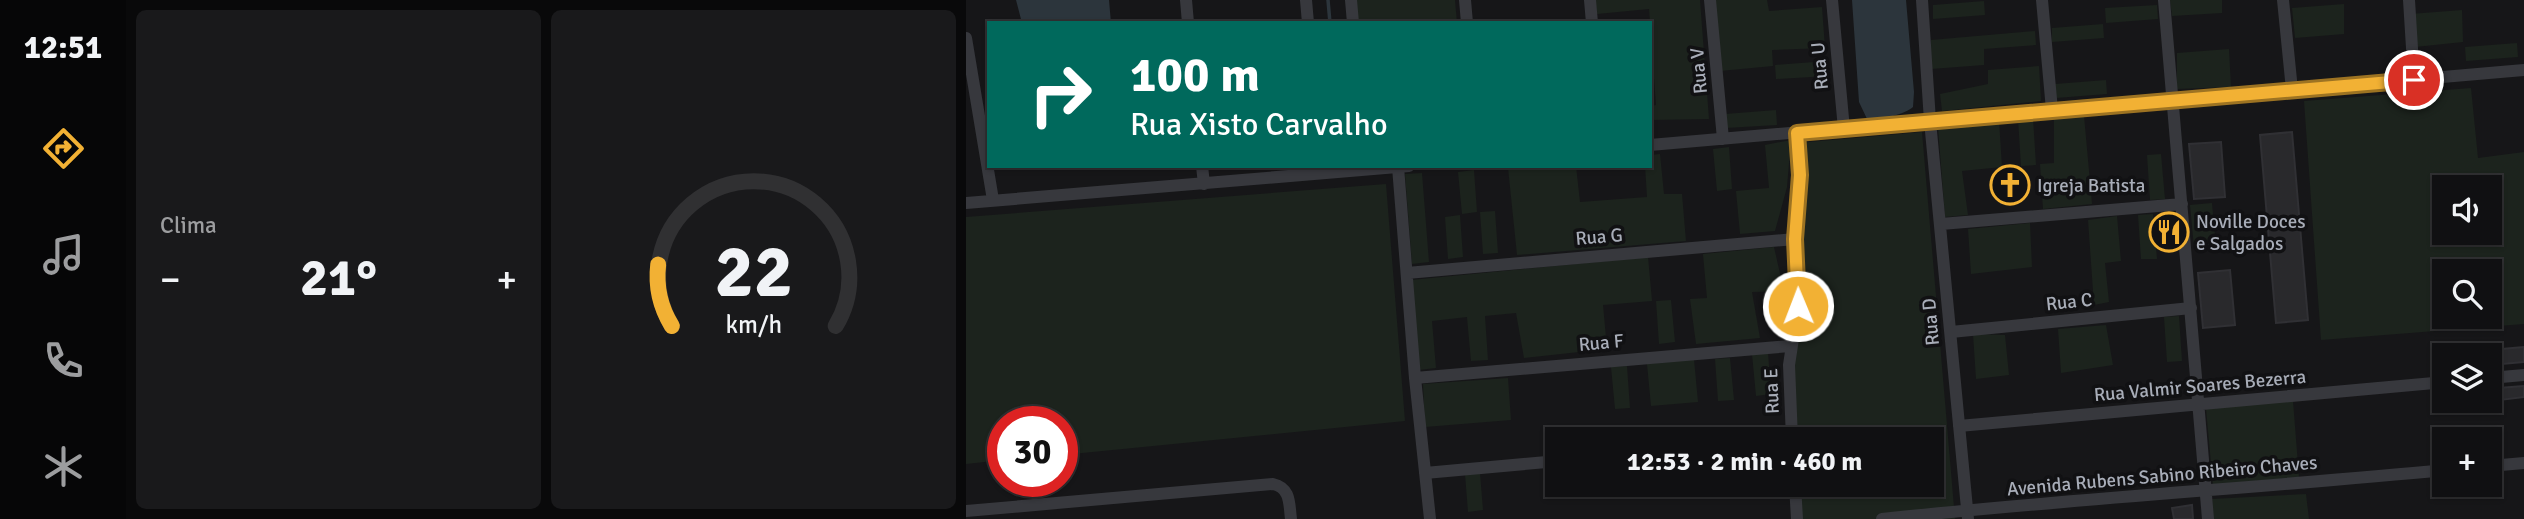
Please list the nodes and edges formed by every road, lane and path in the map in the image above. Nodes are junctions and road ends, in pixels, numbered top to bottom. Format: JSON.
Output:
{"nodes":[{"id":1,"x":1186,"y":0,"type":"edge"},
{"id":2,"x":1306,"y":0,"type":"edge"},
{"id":3,"x":1351,"y":0,"type":"edge"},
{"id":4,"x":1465,"y":0,"type":"edge"},
{"id":5,"x":1590,"y":0,"type":"edge"},
{"id":6,"x":1710,"y":0,"type":"edge"},
{"id":7,"x":1832,"y":0,"type":"edge"},
{"id":8,"x":1922,"y":0,"type":"edge"},
{"id":9,"x":2042,"y":0,"type":"edge"},
{"id":10,"x":2164,"y":0,"type":"edge"},
{"id":11,"x":2283,"y":0,"type":"edge"},
{"id":12,"x":2409,"y":0,"type":"edge"},
{"id":13,"x":1188,"y":21,"type":"edge"},
{"id":14,"x":1308,"y":21,"type":"edge"},
{"id":15,"x":1353,"y":21,"type":"edge"},
{"id":16,"x":1466,"y":21,"type":"edge"},
{"id":17,"x":1592,"y":21,"type":"edge"},
{"id":18,"x":966,"y":38,"type":"edge"},
{"id":19,"x":2524,"y":71,"type":"edge"},
{"id":20,"x":2414,"y":80,"type":"junction"},
{"id":21,"x":2292,"y":90,"type":"junction"},
{"id":22,"x":2174,"y":100,"type":"junction"},
{"id":23,"x":2053,"y":110,"type":"junction"},
{"id":24,"x":1930,"y":121,"type":"junction"},
{"id":25,"x":1844,"y":129,"type":"junction"},
{"id":26,"x":1797,"y":133,"type":"junction"},
{"id":27,"x":1723,"y":139,"type":"junction"},
{"id":28,"x":1652,"y":145,"type":"edge"},
{"id":29,"x":987,"y":164,"type":"edge"},
{"id":30,"x":988,"y":168,"type":"edge"},
{"id":31,"x":1202,"y":168,"type":"edge"},
{"id":32,"x":1368,"y":168,"type":"edge"},
{"id":33,"x":1404,"y":168,"type":"edge"},
{"id":34,"x":1322,"y":170,"type":"edge"},
{"id":35,"x":1204,"y":184,"type":"junction"},
{"id":36,"x":993,"y":200,"type":"junction"},
{"id":37,"x":966,"y":203,"type":"edge"},
{"id":38,"x":2182,"y":204,"type":"junction"},
{"id":39,"x":1941,"y":224,"type":"junction"},
{"id":40,"x":1795,"y":239,"type":"junction"},
{"id":41,"x":1407,"y":273,"type":"junction"},
{"id":42,"x":2191,"y":308,"type":"junction"},
{"id":43,"x":1951,"y":332,"type":"junction"},
{"id":44,"x":1790,"y":346,"type":"junction"},
{"id":45,"x":2524,"y":375,"type":"edge"},
{"id":46,"x":1415,"y":377,"type":"junction"},
{"id":47,"x":2502,"y":377,"type":"edge"},
{"id":48,"x":2432,"y":383,"type":"edge"},
{"id":49,"x":2199,"y":404,"type":"junction"},
{"id":50,"x":1959,"y":426,"type":"junction"},
{"id":51,"x":1792,"y":427,"type":"edge"},
{"id":52,"x":1545,"y":462,"type":"edge"},
{"id":53,"x":2524,"y":463,"type":"edge"},
{"id":54,"x":2502,"y":465,"type":"edge"},
{"id":55,"x":2432,"y":471,"type":"edge"},
{"id":56,"x":1425,"y":473,"type":"junction"},
{"id":57,"x":2206,"y":492,"type":"junction"},
{"id":58,"x":1796,"y":497,"type":"edge"},
{"id":59,"x":966,"y":511,"type":"edge"},
{"id":60,"x":1968,"y":514,"type":"edge"},
{"id":61,"x":1291,"y":519,"type":"edge"},
{"id":62,"x":1430,"y":519,"type":"edge"},
{"id":63,"x":1797,"y":519,"type":"edge"},
{"id":64,"x":1882,"y":519,"type":"edge"},
{"id":65,"x":2208,"y":519,"type":"edge"}],
"edges":[{"from":1,"to":13,"type":"street"},
{"from":2,"to":14,"type":"street"},
{"from":3,"to":15,"type":"street"},
{"from":4,"to":16,"type":"street"},
{"from":5,"to":17,"type":"street"},
{"from":6,"to":27,"type":"street","name":"Rua V"},
{"from":7,"to":25,"type":"street","name":"Rua U"},
{"from":8,"to":24,"type":"street","name":"Rua D"},
{"from":9,"to":23,"type":"street"},
{"from":10,"to":22,"type":"street"},
{"from":11,"to":21,"type":"street"},
{"from":12,"to":20,"type":"street"},
{"from":18,"to":29,"type":"street"},
{"from":19,"to":20,"type":"street"},
{"from":20,"to":21,"type":"street"},
{"from":21,"to":22,"type":"street"},
{"from":22,"to":23,"type":"street"},
{"from":22,"to":38,"type":"street"},
{"from":23,"to":24,"type":"street"},
{"from":24,"to":25,"type":"street"},
{"from":24,"to":39,"type":"street","name":"Rua D"},
{"from":25,"to":26,"type":"street"},
{"from":26,"to":27,"type":"street"},
{"from":26,"to":40,"type":"street","name":"Rua E"},
{"from":27,"to":28,"type":"street"},
{"from":30,"to":36,"type":"street"},
{"from":31,"to":35,"type":"street"},
{"from":32,"to":34,"type":"street"},
{"from":33,"to":41,"type":"street"},
{"from":34,"to":35,"type":"street"},
{"from":35,"to":36,"type":"street"},
{"from":36,"to":37,"type":"street"},
{"from":38,"to":39,"type":"street"},
{"from":38,"to":42,"type":"street"},
{"from":39,"to":43,"type":"street","name":"Rua D"},
{"from":40,"to":41,"type":"street","name":"Rua G"},
{"from":40,"to":44,"type":"street","name":"Rua E"},
{"from":41,"to":46,"type":"street"},
{"from":42,"to":43,"type":"street","name":"Rua C"},
{"from":42,"to":49,"type":"street"},
{"from":43,"to":50,"type":"street","name":"Rua D"},
{"from":44,"to":46,"type":"street","name":"Rua F"},
{"from":44,"to":51,"type":"street","name":"Rua E"},
{"from":45,"to":47,"type":"street"},
{"from":46,"to":56,"type":"street"},
{"from":48,"to":49,"type":"street","name":"Rua Valmir Soares Bezerra"},
{"from":49,"to":50,"type":"street","name":"Rua Valmir Soares Bezerra"},
{"from":49,"to":57,"type":"street"},
{"from":50,"to":60,"type":"street","name":"Rua D"},
{"from":52,"to":56,"type":"street"},
{"from":53,"to":54,"type":"street"},
{"from":55,"to":57,"type":"street","name":"Avenida Rubens Sabino Ribeiro Chaves"},
{"from":56,"to":62,"type":"street"},
{"from":57,"to":60,"type":"street","name":"Avenida Rubens Sabino Ribeiro Chaves"},
{"from":57,"to":65,"type":"street"},
{"from":58,"to":63,"type":"street"},
{"from":59,"to":61,"type":"street"},
{"from":60,"to":64,"type":"street","name":"Avenida Rubens Sabino Ribeiro Chaves"}]}
